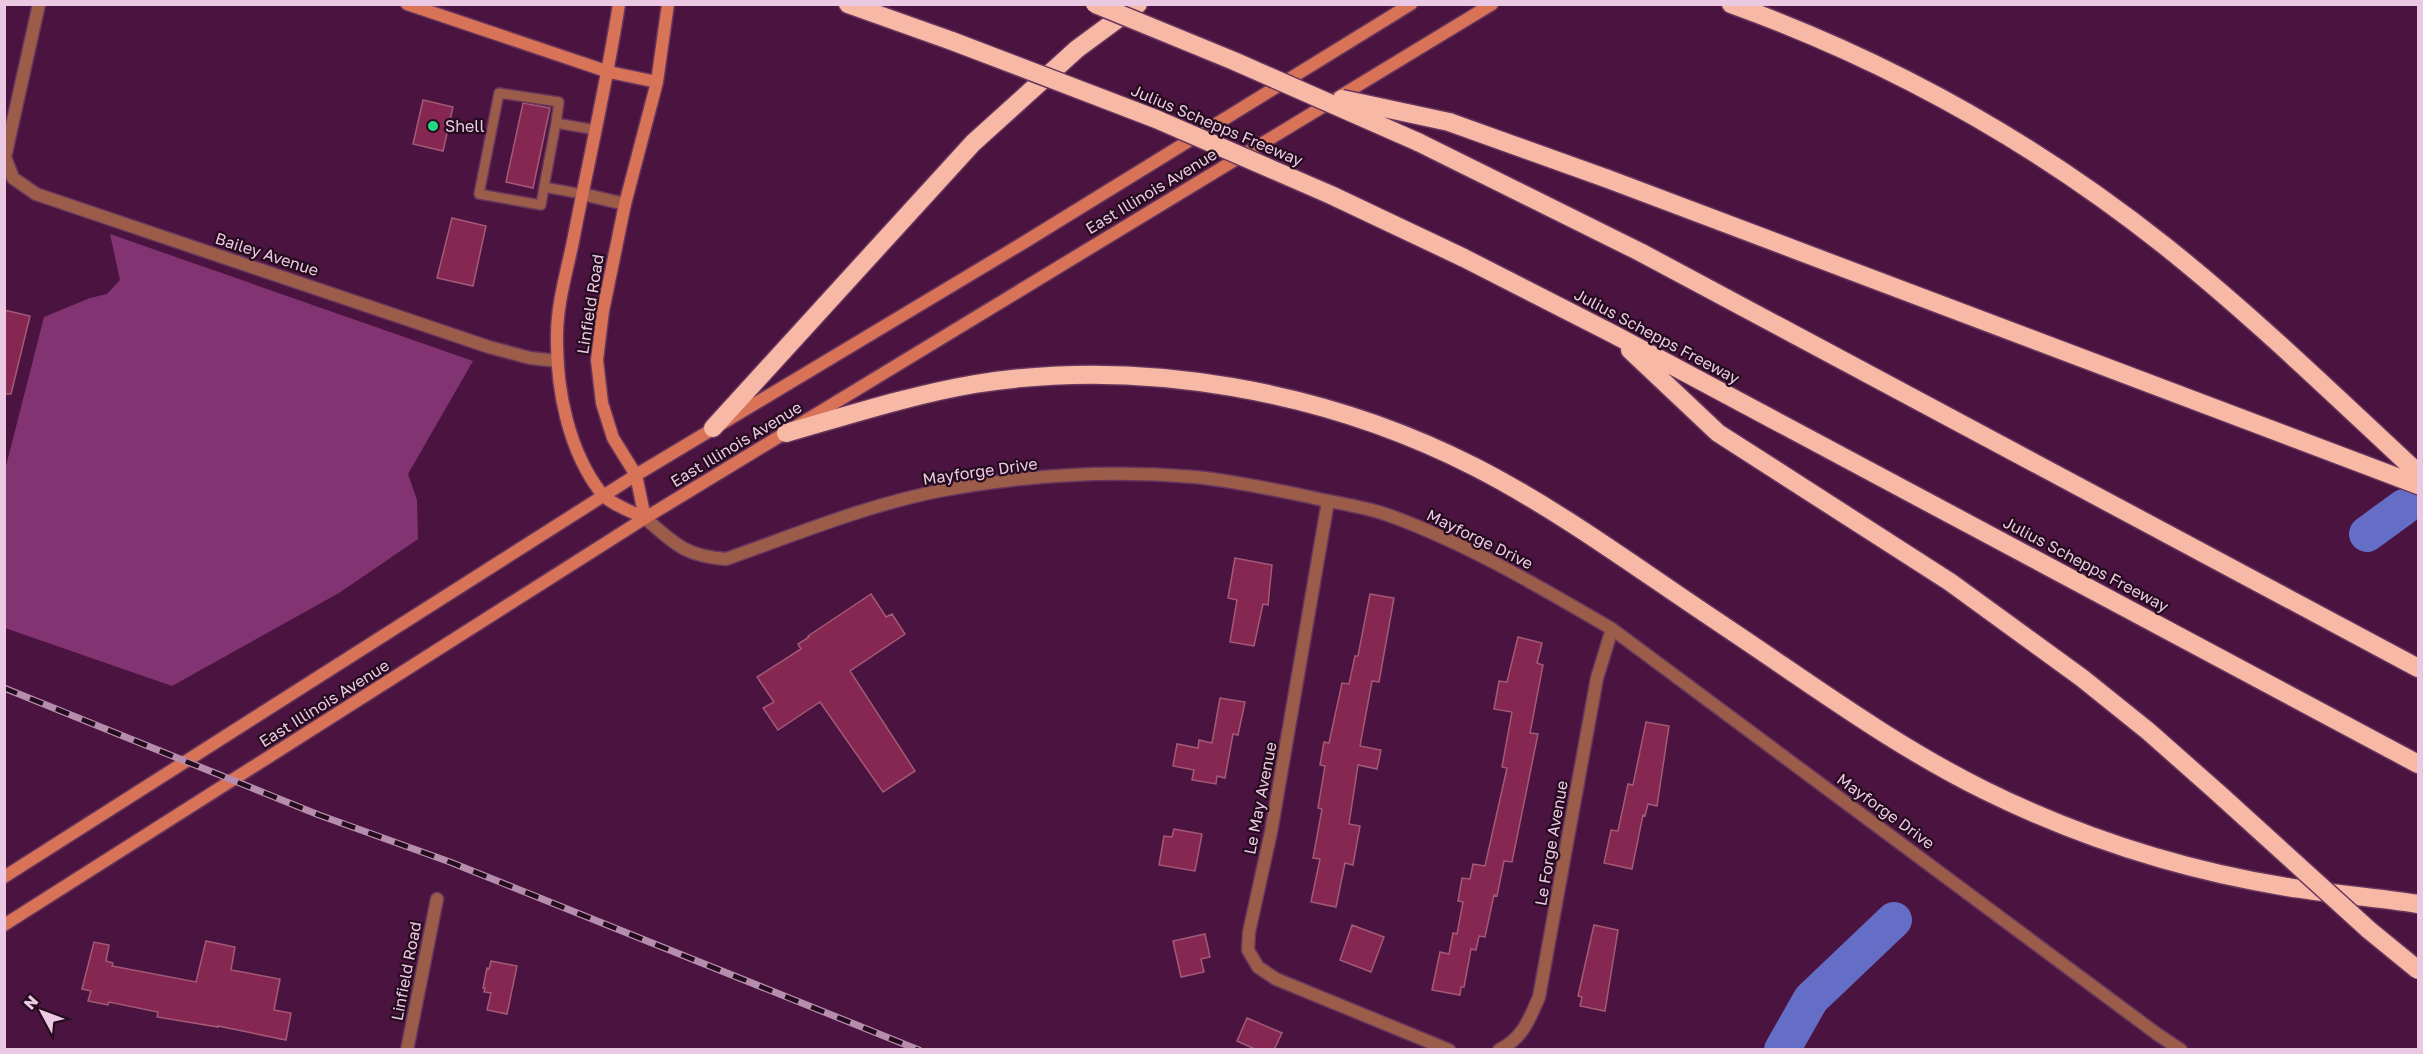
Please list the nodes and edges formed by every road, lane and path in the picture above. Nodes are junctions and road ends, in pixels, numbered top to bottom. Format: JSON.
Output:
{"nodes":[{"id":1,"x":39,"y":4,"type":"edge"},
{"id":2,"x":407,"y":4,"type":"edge"},
{"id":3,"x":620,"y":4,"type":"edge"},
{"id":4,"x":668,"y":4,"type":"edge"},
{"id":5,"x":848,"y":4,"type":"edge"},
{"id":6,"x":1095,"y":4,"type":"edge"},
{"id":7,"x":1138,"y":4,"type":"edge"},
{"id":8,"x":1411,"y":4,"type":"edge"},
{"id":9,"x":1492,"y":4,"type":"edge"},
{"id":10,"x":1731,"y":4,"type":"edge"},
{"id":11,"x":609,"y":72,"type":"junction"},
{"id":12,"x":657,"y":82,"type":"junction"},
{"id":13,"x":1305,"y":92,"type":"junction"},
{"id":14,"x":556,"y":123,"type":"junction"},
{"id":15,"x":596,"y":130,"type":"junction"},
{"id":16,"x":544,"y":187,"type":"junction"},
{"id":17,"x":582,"y":194,"type":"junction"},
{"id":18,"x":625,"y":204,"type":"junction"},
{"id":19,"x":1613,"y":334,"type":"junction"},
{"id":20,"x":558,"y":361,"type":"junction"},
{"id":21,"x":713,"y":428,"type":"junction"},
{"id":22,"x":786,"y":433,"type":"junction"},
{"id":23,"x":2418,"y":473,"type":"edge"},
{"id":24,"x":636,"y":475,"type":"junction"},
{"id":25,"x":2418,"y":485,"type":"edge"},
{"id":26,"x":603,"y":496,"type":"junction"},
{"id":27,"x":1328,"y":501,"type":"junction"},
{"id":28,"x":645,"y":518,"type":"junction"},
{"id":29,"x":1612,"y":629,"type":"junction"},
{"id":30,"x":2418,"y":668,"type":"edge"},
{"id":31,"x":2418,"y":764,"type":"edge"},
{"id":32,"x":4,"y":877,"type":"edge"},
{"id":33,"x":437,"y":898,"type":"dead end"},
{"id":34,"x":2418,"y":904,"type":"edge"},
{"id":35,"x":4,"y":925,"type":"edge"},
{"id":36,"x":2418,"y":970,"type":"edge"},
{"id":37,"x":407,"y":1050,"type":"edge"},
{"id":38,"x":1449,"y":1050,"type":"edge"},
{"id":39,"x":1499,"y":1050,"type":"edge"},
{"id":40,"x":2181,"y":1050,"type":"edge"}],
"edges":[{"from":1,"to":20,"type":"street","name":"Bailey Avenue"},
{"from":2,"to":11,"type":"main road"},
{"from":3,"to":11,"type":"main road","name":"Linfield Road"},
{"from":4,"to":12,"type":"main road","name":"Linfield Road"},
{"from":5,"to":19,"type":"highway","name":"Julius Schepps Freeway","bridge":true},
{"from":6,"to":13,"type":"highway","bridge":true},
{"from":7,"to":21,"type":"highway"},
{"from":8,"to":21,"type":"main road","name":"East Illinois Avenue"},
{"from":9,"to":22,"type":"main road","name":"East Illinois Avenue"},
{"from":10,"to":23,"type":"highway"},
{"from":11,"to":12,"type":"main road"},
{"from":11,"to":15,"type":"main road","name":"Linfield Road"},
{"from":12,"to":18,"type":"main road","name":"Linfield Road"},
{"from":13,"to":25,"type":"highway","bridge":true},
{"from":13,"to":30,"type":"highway","bridge":true},
{"from":14,"to":15,"type":"lane"},
{"from":14,"to":16,"type":"lane"},
{"from":14,"to":16,"type":"lane"},
{"from":15,"to":17,"type":"main road","name":"Linfield Road"},
{"from":16,"to":17,"type":"lane"},
{"from":17,"to":18,"type":"street"},
{"from":17,"to":20,"type":"main road","name":"Linfield Road"},
{"from":18,"to":24,"type":"main road","name":"Linfield Road"},
{"from":19,"to":31,"type":"highway","name":"Julius Schepps Freeway"},
{"from":19,"to":36,"type":"highway","bridge":true},
{"from":20,"to":26,"type":"main road","name":"Linfield Road"},
{"from":21,"to":24,"type":"main road","name":"East Illinois Avenue"},
{"from":22,"to":28,"type":"main road","name":"East Illinois Avenue"},
{"from":22,"to":34,"type":"highway"},
{"from":24,"to":26,"type":"main road","name":"East Illinois Avenue"},
{"from":24,"to":28,"type":"main road","name":"Linfield Road"},
{"from":26,"to":28,"type":"main road"},
{"from":26,"to":32,"type":"main road","name":"East Illinois Avenue"},
{"from":27,"to":28,"type":"street","name":"Mayforge Drive"},
{"from":27,"to":29,"type":"street","name":"Mayforge Drive"},
{"from":27,"to":38,"type":"street","name":"Le May Avenue"},
{"from":28,"to":35,"type":"main road","name":"East Illinois Avenue"},
{"from":29,"to":39,"type":"street","name":"Le Forge Avenue"},
{"from":29,"to":40,"type":"street","name":"Mayforge Drive"},
{"from":33,"to":37,"type":"street","name":"Linfield Road"}]}
